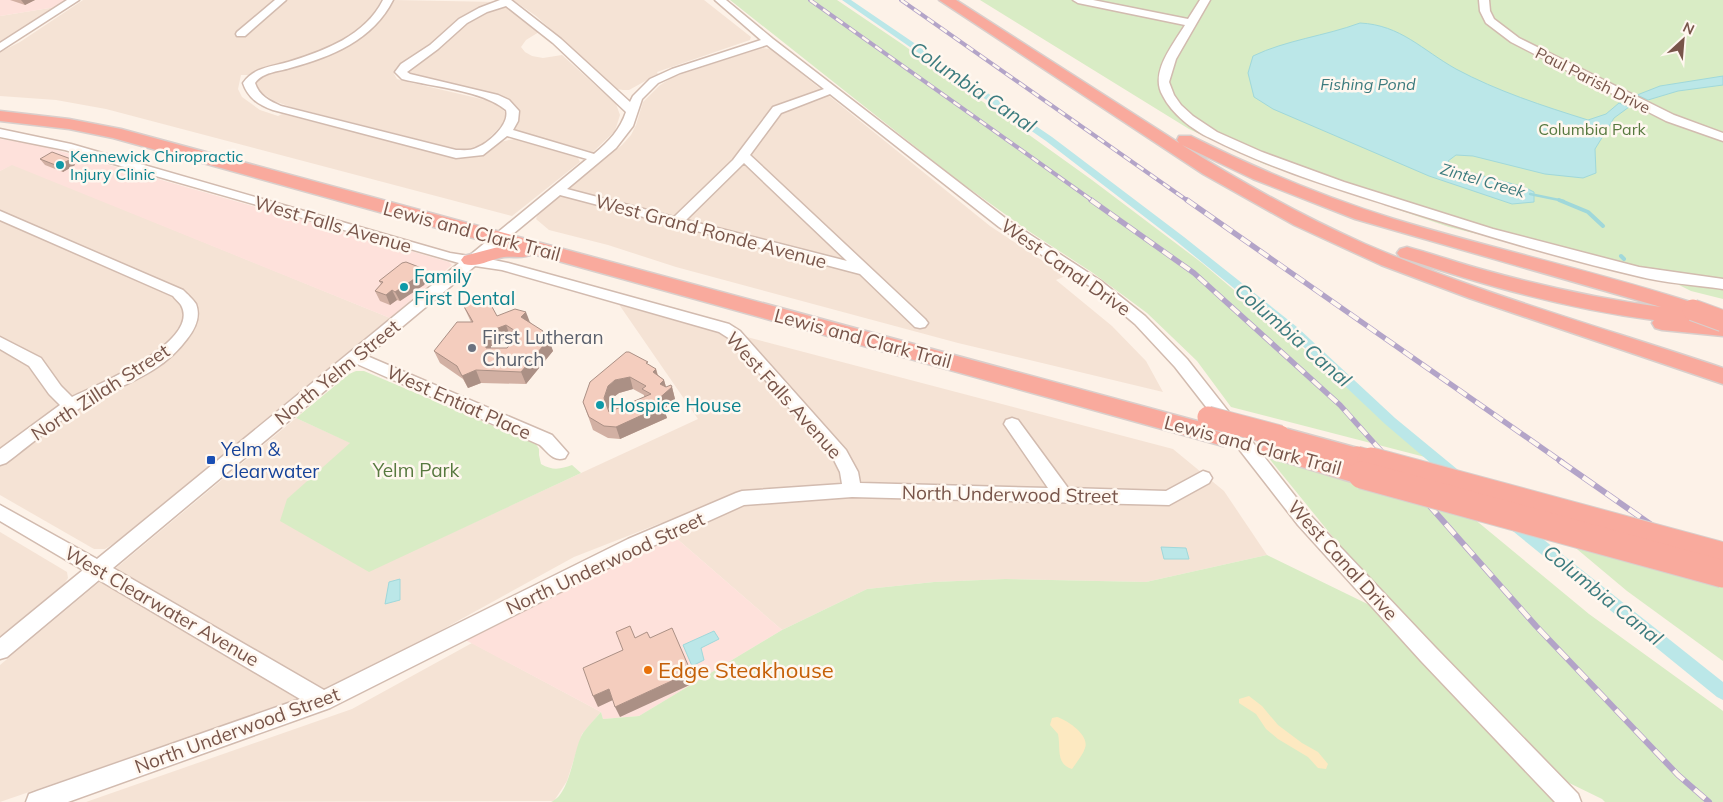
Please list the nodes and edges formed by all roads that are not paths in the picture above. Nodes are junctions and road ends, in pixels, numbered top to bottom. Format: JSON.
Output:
{"nodes":[{"id":1,"x":74,"y":0,"type":"edge"},
{"id":2,"x":281,"y":0,"type":"edge"},
{"id":3,"x":388,"y":0,"type":"edge"},
{"id":4,"x":720,"y":0,"type":"edge"},
{"id":5,"x":946,"y":0,"type":"edge"},
{"id":6,"x":961,"y":0,"type":"edge"},
{"id":7,"x":1078,"y":0,"type":"edge"},
{"id":8,"x":1205,"y":0,"type":"edge"},
{"id":9,"x":1484,"y":0,"type":"edge"},
{"id":10,"x":506,"y":1,"type":"edge"},
{"id":11,"x":1191,"y":23,"type":"junction"},
{"id":12,"x":241,"y":34,"type":"dead end"},
{"id":13,"x":557,"y":41,"type":"junction"},
{"id":14,"x":769,"y":41,"type":"junction"},
{"id":15,"x":545,"y":45,"type":"dead end"},
{"id":16,"x":0,"y":48,"type":"edge"},
{"id":17,"x":252,"y":78,"type":"joint"},
{"id":18,"x":832,"y":90,"type":"junction"},
{"id":19,"x":1643,"y":105,"type":"joint"},
{"id":20,"x":1126,"y":106,"type":"junction"},
{"id":21,"x":0,"y":107,"type":"edge"},
{"id":22,"x":631,"y":110,"type":"junction"},
{"id":23,"x":0,"y":116,"type":"edge"},
{"id":24,"x":505,"y":132,"type":"junction"},
{"id":25,"x":0,"y":133,"type":"edge"},
{"id":26,"x":1723,"y":137,"type":"edge"},
{"id":27,"x":743,"y":155,"type":"junction"},
{"id":28,"x":596,"y":158,"type":"junction"},
{"id":29,"x":1192,"y":160,"type":"junction"},
{"id":30,"x":556,"y":190,"type":"junction"},
{"id":31,"x":0,"y":215,"type":"edge"},
{"id":32,"x":677,"y":221,"type":"junction"},
{"id":33,"x":504,"y":234,"type":"junction"},
{"id":34,"x":548,"y":252,"type":"junction"},
{"id":35,"x":471,"y":260,"type":"junction"},
{"id":36,"x":866,"y":271,"type":"junction"},
{"id":37,"x":1723,"y":284,"type":"edge"},
{"id":38,"x":1723,"y":320,"type":"edge"},
{"id":39,"x":920,"y":322,"type":"dead end"},
{"id":40,"x":1723,"y":330,"type":"edge"},
{"id":41,"x":1598,"y":334,"type":"junction"},
{"id":42,"x":0,"y":342,"type":"edge"},
{"id":43,"x":356,"y":357,"type":"junction"},
{"id":44,"x":1723,"y":376,"type":"edge"},
{"id":45,"x":1723,"y":381,"type":"edge"},
{"id":46,"x":71,"y":406,"type":"junction"},
{"id":47,"x":1012,"y":424,"type":"dead end"},
{"id":48,"x":1276,"y":443,"type":"junction"},
{"id":49,"x":559,"y":453,"type":"dead end"},
{"id":50,"x":0,"y":458,"type":"edge"},
{"id":51,"x":1360,"y":466,"type":"junction"},
{"id":52,"x":1203,"y":478,"type":"dead end"},
{"id":53,"x":852,"y":490,"type":"junction"},
{"id":54,"x":1062,"y":494,"type":"junction"},
{"id":55,"x":0,"y":512,"type":"edge"},
{"id":56,"x":1723,"y":543,"type":"edge"},
{"id":57,"x":1723,"y":556,"type":"edge"},
{"id":58,"x":99,"y":569,"type":"junction"},
{"id":59,"x":1723,"y":574,"type":"edge"},
{"id":60,"x":0,"y":650,"type":"edge"},
{"id":61,"x":323,"y":701,"type":"junction"},
{"id":62,"x":37,"y":802,"type":"edge"},
{"id":63,"x":1570,"y":802,"type":"edge"}],
"edges":[{"from":1,"to":16,"type":"street"},
{"from":2,"to":12,"type":"street"},
{"from":3,"to":17,"type":"street"},
{"from":4,"to":14,"type":"street","name":"West Canal Drive"},
{"from":5,"to":29,"type":"highway"},
{"from":6,"to":20,"type":"highway"},
{"from":7,"to":11,"type":"street"},
{"from":8,"to":11,"type":"street"},
{"from":9,"to":19,"type":"street","name":"Paul Parish Drive"},
{"from":10,"to":13,"type":"street"},
{"from":10,"to":24,"type":"street"},
{"from":11,"to":37,"type":"street"},
{"from":13,"to":15,"type":"street"},
{"from":13,"to":22,"type":"street"},
{"from":14,"to":18,"type":"street","name":"West Canal Drive"},
{"from":14,"to":22,"type":"street","name":"North Yelm Street"},
{"from":17,"to":24,"type":"street"},
{"from":18,"to":27,"type":"street"},
{"from":18,"to":63,"type":"street","name":"West Canal Drive"},
{"from":19,"to":26,"type":"street","name":"Paul Parish Drive"},
{"from":20,"to":38,"type":"highway","bridge":true},
{"from":20,"to":38,"type":"highway"},
{"from":21,"to":33,"type":"highway","name":"Lewis and Clark Trail"},
{"from":22,"to":28,"type":"street","name":"North Yelm Street"},
{"from":23,"to":33,"type":"highway","name":"Lewis and Clark Trail"},
{"from":24,"to":28,"type":"street"},
{"from":25,"to":35,"type":"street","name":"West Falls Avenue"},
{"from":27,"to":32,"type":"street"},
{"from":27,"to":36,"type":"street"},
{"from":28,"to":30,"type":"street","name":"North Yelm Street"},
{"from":29,"to":40,"type":"highway"},
{"from":29,"to":41,"type":"highway"},
{"from":30,"to":32,"type":"street","name":"West Grand Ronde Avenue"},
{"from":30,"to":33,"type":"street","name":"North Yelm Street"},
{"from":31,"to":46,"type":"street","name":"North Zillah Street"},
{"from":32,"to":36,"type":"street","name":"West Grand Ronde Avenue"},
{"from":33,"to":34,"type":"highway","name":"Lewis and Clark Trail"},
{"from":33,"to":35,"type":"street","name":"North Yelm Street"},
{"from":33,"to":48,"type":"highway","name":"Lewis and Clark Trail","bridge":true},
{"from":34,"to":35,"type":"highway"},
{"from":34,"to":48,"type":"highway","name":"Lewis and Clark Trail"},
{"from":35,"to":43,"type":"street","name":"North Yelm Street"},
{"from":35,"to":53,"type":"street","name":"West Falls Avenue"},
{"from":36,"to":39,"type":"street"},
{"from":41,"to":44,"type":"highway"},
{"from":41,"to":45,"type":"highway"},
{"from":42,"to":46,"type":"street"},
{"from":43,"to":49,"type":"street","name":"West Entiat Place"},
{"from":43,"to":58,"type":"street","name":"North Yelm Street"},
{"from":46,"to":50,"type":"street","name":"North Zillah Street"},
{"from":47,"to":54,"type":"street"},
{"from":48,"to":51,"type":"highway","name":"Lewis and Clark Trail"},
{"from":51,"to":56,"type":"highway","bridge":true},
{"from":51,"to":57,"type":"highway","name":"Lewis and Clark Trail","bridge":true},
{"from":51,"to":59,"type":"highway","name":"Lewis and Clark Trail","bridge":true},
{"from":52,"to":54,"type":"street","name":"North Underwood Street"},
{"from":53,"to":54,"type":"street","name":"North Underwood Street"},
{"from":53,"to":61,"type":"street","name":"North Underwood Street"},
{"from":55,"to":58,"type":"street","name":"West Clearwater Avenue"},
{"from":58,"to":60,"type":"street","name":"North Yelm Street"},
{"from":58,"to":61,"type":"street","name":"West Clearwater Avenue"},
{"from":61,"to":62,"type":"street","name":"North Underwood Street"}]}
